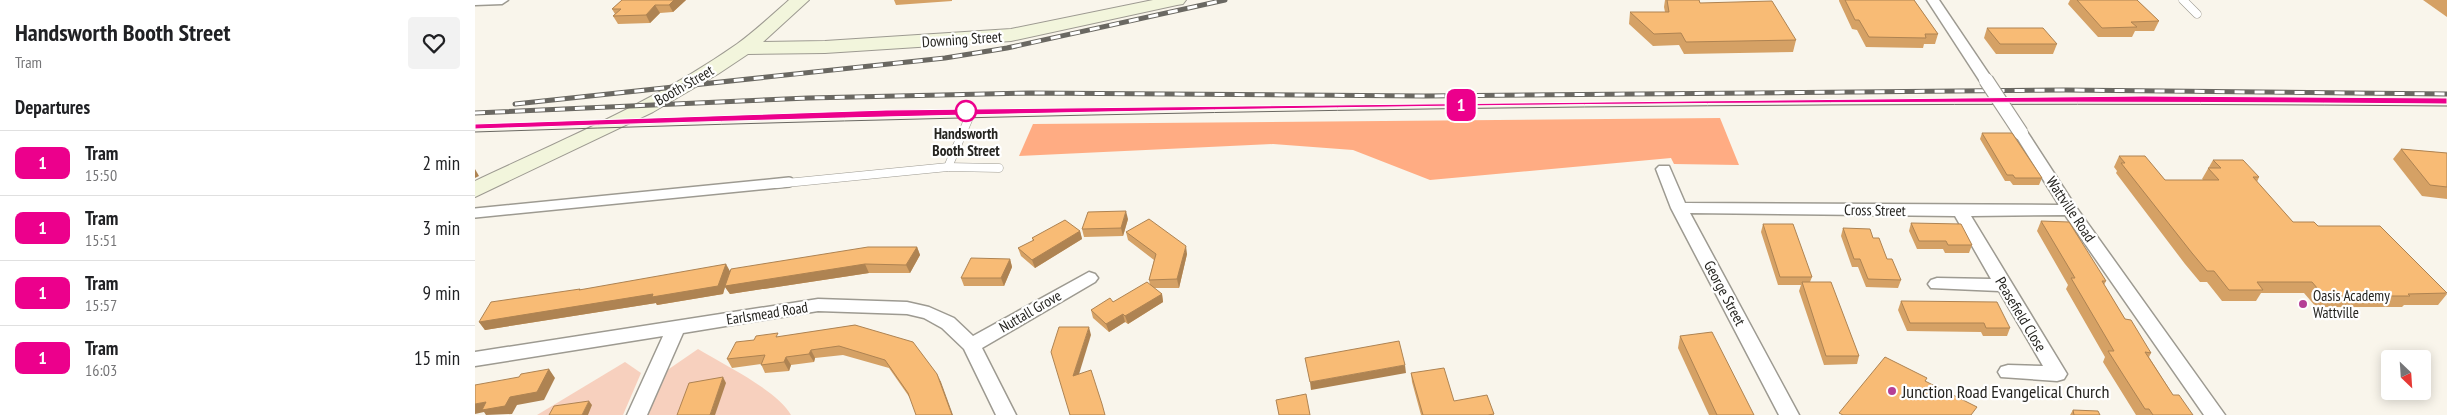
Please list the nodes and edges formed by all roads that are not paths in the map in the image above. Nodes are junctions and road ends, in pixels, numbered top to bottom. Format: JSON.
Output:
{"nodes":[{"id":1,"x":502,"y":0,"type":"edge"},
{"id":2,"x":800,"y":0,"type":"edge"},
{"id":3,"x":1177,"y":0,"type":"edge"},
{"id":4,"x":1933,"y":0,"type":"edge"},
{"id":5,"x":2183,"y":0,"type":"edge"},
{"id":6,"x":475,"y":1,"type":"edge"},
{"id":7,"x":2197,"y":14,"type":"dead end"},
{"id":8,"x":744,"y":48,"type":"junction"},
{"id":9,"x":968,"y":120,"type":"dead end"},
{"id":10,"x":948,"y":167,"type":"junction"},
{"id":11,"x":999,"y":168,"type":"dead end"},
{"id":12,"x":1664,"y":169,"type":"dead end"},
{"id":13,"x":475,"y":190,"type":"edge"},
{"id":14,"x":1679,"y":208,"type":"junction"},
{"id":15,"x":2070,"y":210,"type":"junction"},
{"id":16,"x":1960,"y":212,"type":"junction"},
{"id":17,"x":475,"y":213,"type":"edge"},
{"id":18,"x":1089,"y":278,"type":"dead end"},
{"id":19,"x":1937,"y":284,"type":"dead end"},
{"id":20,"x":2004,"y":285,"type":"junction"},
{"id":21,"x":675,"y":328,"type":"junction"},
{"id":22,"x":971,"y":345,"type":"junction"},
{"id":23,"x":475,"y":359,"type":"edge"},
{"id":24,"x":2009,"y":372,"type":"dead end"},
{"id":25,"x":637,"y":415,"type":"edge"},
{"id":26,"x":1006,"y":415,"type":"edge"},
{"id":27,"x":1789,"y":415,"type":"edge"},
{"id":28,"x":2215,"y":415,"type":"edge"}],
"edges":[{"from":1,"to":6,"type":"street"},
{"from":2,"to":8,"type":"street","name":"Booth Street"},
{"from":3,"to":8,"type":"street","name":"Downing Street"},
{"from":4,"to":15,"type":"street","name":"Wattville Road","bridge":true},
{"from":5,"to":7,"type":"lane"},
{"from":8,"to":13,"type":"street","name":"Booth Street"},
{"from":9,"to":10,"type":"lane"},
{"from":10,"to":11,"type":"lane"},
{"from":10,"to":17,"type":"lane"},
{"from":12,"to":14,"type":"street","name":"George Street"},
{"from":14,"to":16,"type":"street","name":"Cross Street"},
{"from":14,"to":27,"type":"street","name":"George Street"},
{"from":15,"to":16,"type":"street","name":"Cross Street"},
{"from":15,"to":28,"type":"street","name":"Wattville Road"},
{"from":16,"to":20,"type":"street","name":"Peasefield Close"},
{"from":18,"to":22,"type":"street","name":"Nuttall Grove"},
{"from":19,"to":20,"type":"street"},
{"from":20,"to":24,"type":"street","name":"Peasefield Close"},
{"from":21,"to":22,"type":"street","name":"Earlsmead Road"},
{"from":21,"to":23,"type":"street","name":"Earlsmead Road"},
{"from":21,"to":25,"type":"street"},
{"from":22,"to":26,"type":"street","name":"Earlsmead Road"}]}
